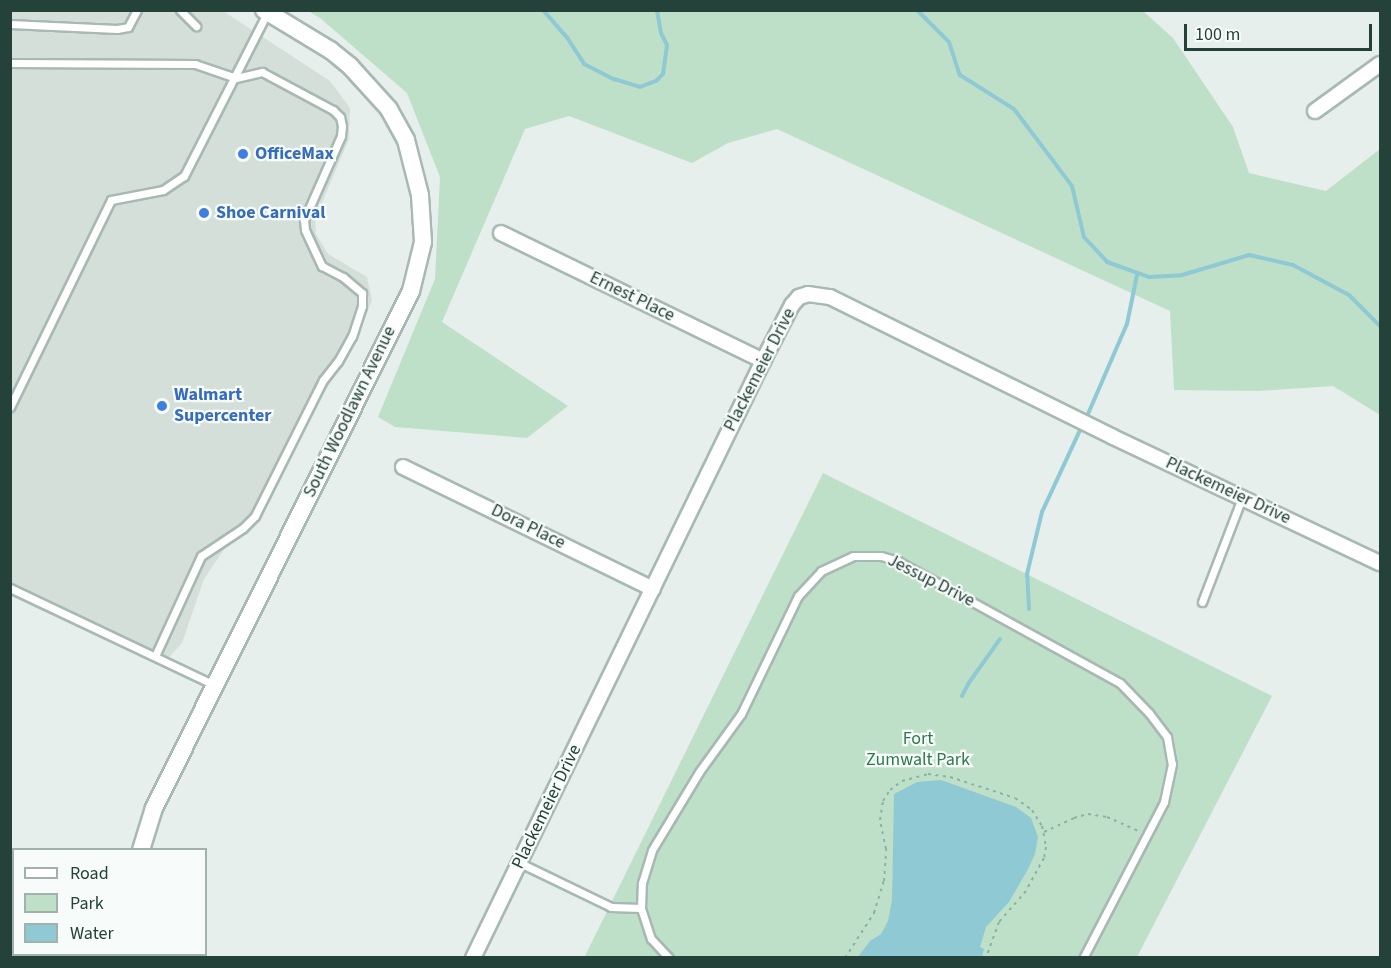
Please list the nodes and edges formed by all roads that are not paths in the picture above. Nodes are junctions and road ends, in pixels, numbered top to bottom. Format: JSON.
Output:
{"nodes":[{"id":1,"x":137,"y":10,"type":"edge"},
{"id":2,"x":180,"y":10,"type":"edge"},
{"id":3,"x":266,"y":12,"type":"edge"},
{"id":4,"x":10,"y":24,"type":"edge"},
{"id":5,"x":196,"y":26,"type":"dead end"},
{"id":6,"x":10,"y":63,"type":"edge"},
{"id":7,"x":1380,"y":64,"type":"edge"},
{"id":8,"x":236,"y":78,"type":"junction"},
{"id":9,"x":1315,"y":111,"type":"dead end"},
{"id":10,"x":501,"y":233,"type":"dead end"},
{"id":11,"x":763,"y":361,"type":"junction"},
{"id":12,"x":10,"y":407,"type":"edge"},
{"id":13,"x":403,"y":467,"type":"dead end"},
{"id":14,"x":1242,"y":498,"type":"junction"},
{"id":15,"x":1380,"y":562,"type":"edge"},
{"id":16,"x":10,"y":588,"type":"edge"},
{"id":17,"x":653,"y":589,"type":"junction"},
{"id":18,"x":1202,"y":602,"type":"dead end"},
{"id":19,"x":155,"y":656,"type":"junction"},
{"id":20,"x":214,"y":686,"type":"junction"},
{"id":21,"x":141,"y":848,"type":"edge"},
{"id":22,"x":520,"y":863,"type":"junction"},
{"id":23,"x":641,"y":908,"type":"junction"},
{"id":24,"x":474,"y":957,"type":"edge"},
{"id":25,"x":669,"y":957,"type":"edge"},
{"id":26,"x":1083,"y":957,"type":"edge"}],
"edges":[{"from":1,"to":4,"type":"lane"},
{"from":2,"to":5,"type":"lane"},
{"from":3,"to":8,"type":"lane"},
{"from":3,"to":20,"type":"street","name":"South Woodlawn Avenue"},
{"from":6,"to":8,"type":"lane"},
{"from":7,"to":9,"type":"street"},
{"from":8,"to":12,"type":"lane"},
{"from":8,"to":19,"type":"lane"},
{"from":10,"to":11,"type":"street","name":"Ernest Place"},
{"from":11,"to":14,"type":"street","name":"Plackemeier Drive"},
{"from":11,"to":17,"type":"street","name":"Plackemeier Drive"},
{"from":13,"to":17,"type":"street","name":"Dora Place"},
{"from":14,"to":15,"type":"street","name":"Plackemeier Drive"},
{"from":14,"to":18,"type":"lane"},
{"from":16,"to":19,"type":"lane"},
{"from":17,"to":22,"type":"street","name":"Plackemeier Drive"},
{"from":19,"to":20,"type":"lane"},
{"from":20,"to":21,"type":"street","name":"South Woodlawn Avenue"},
{"from":22,"to":23,"type":"lane"},
{"from":22,"to":24,"type":"street","name":"Plackemeier Drive"},
{"from":23,"to":25,"type":"lane","name":"Jessup Drive"},
{"from":23,"to":26,"type":"lane","name":"Jessup Drive"}]}
